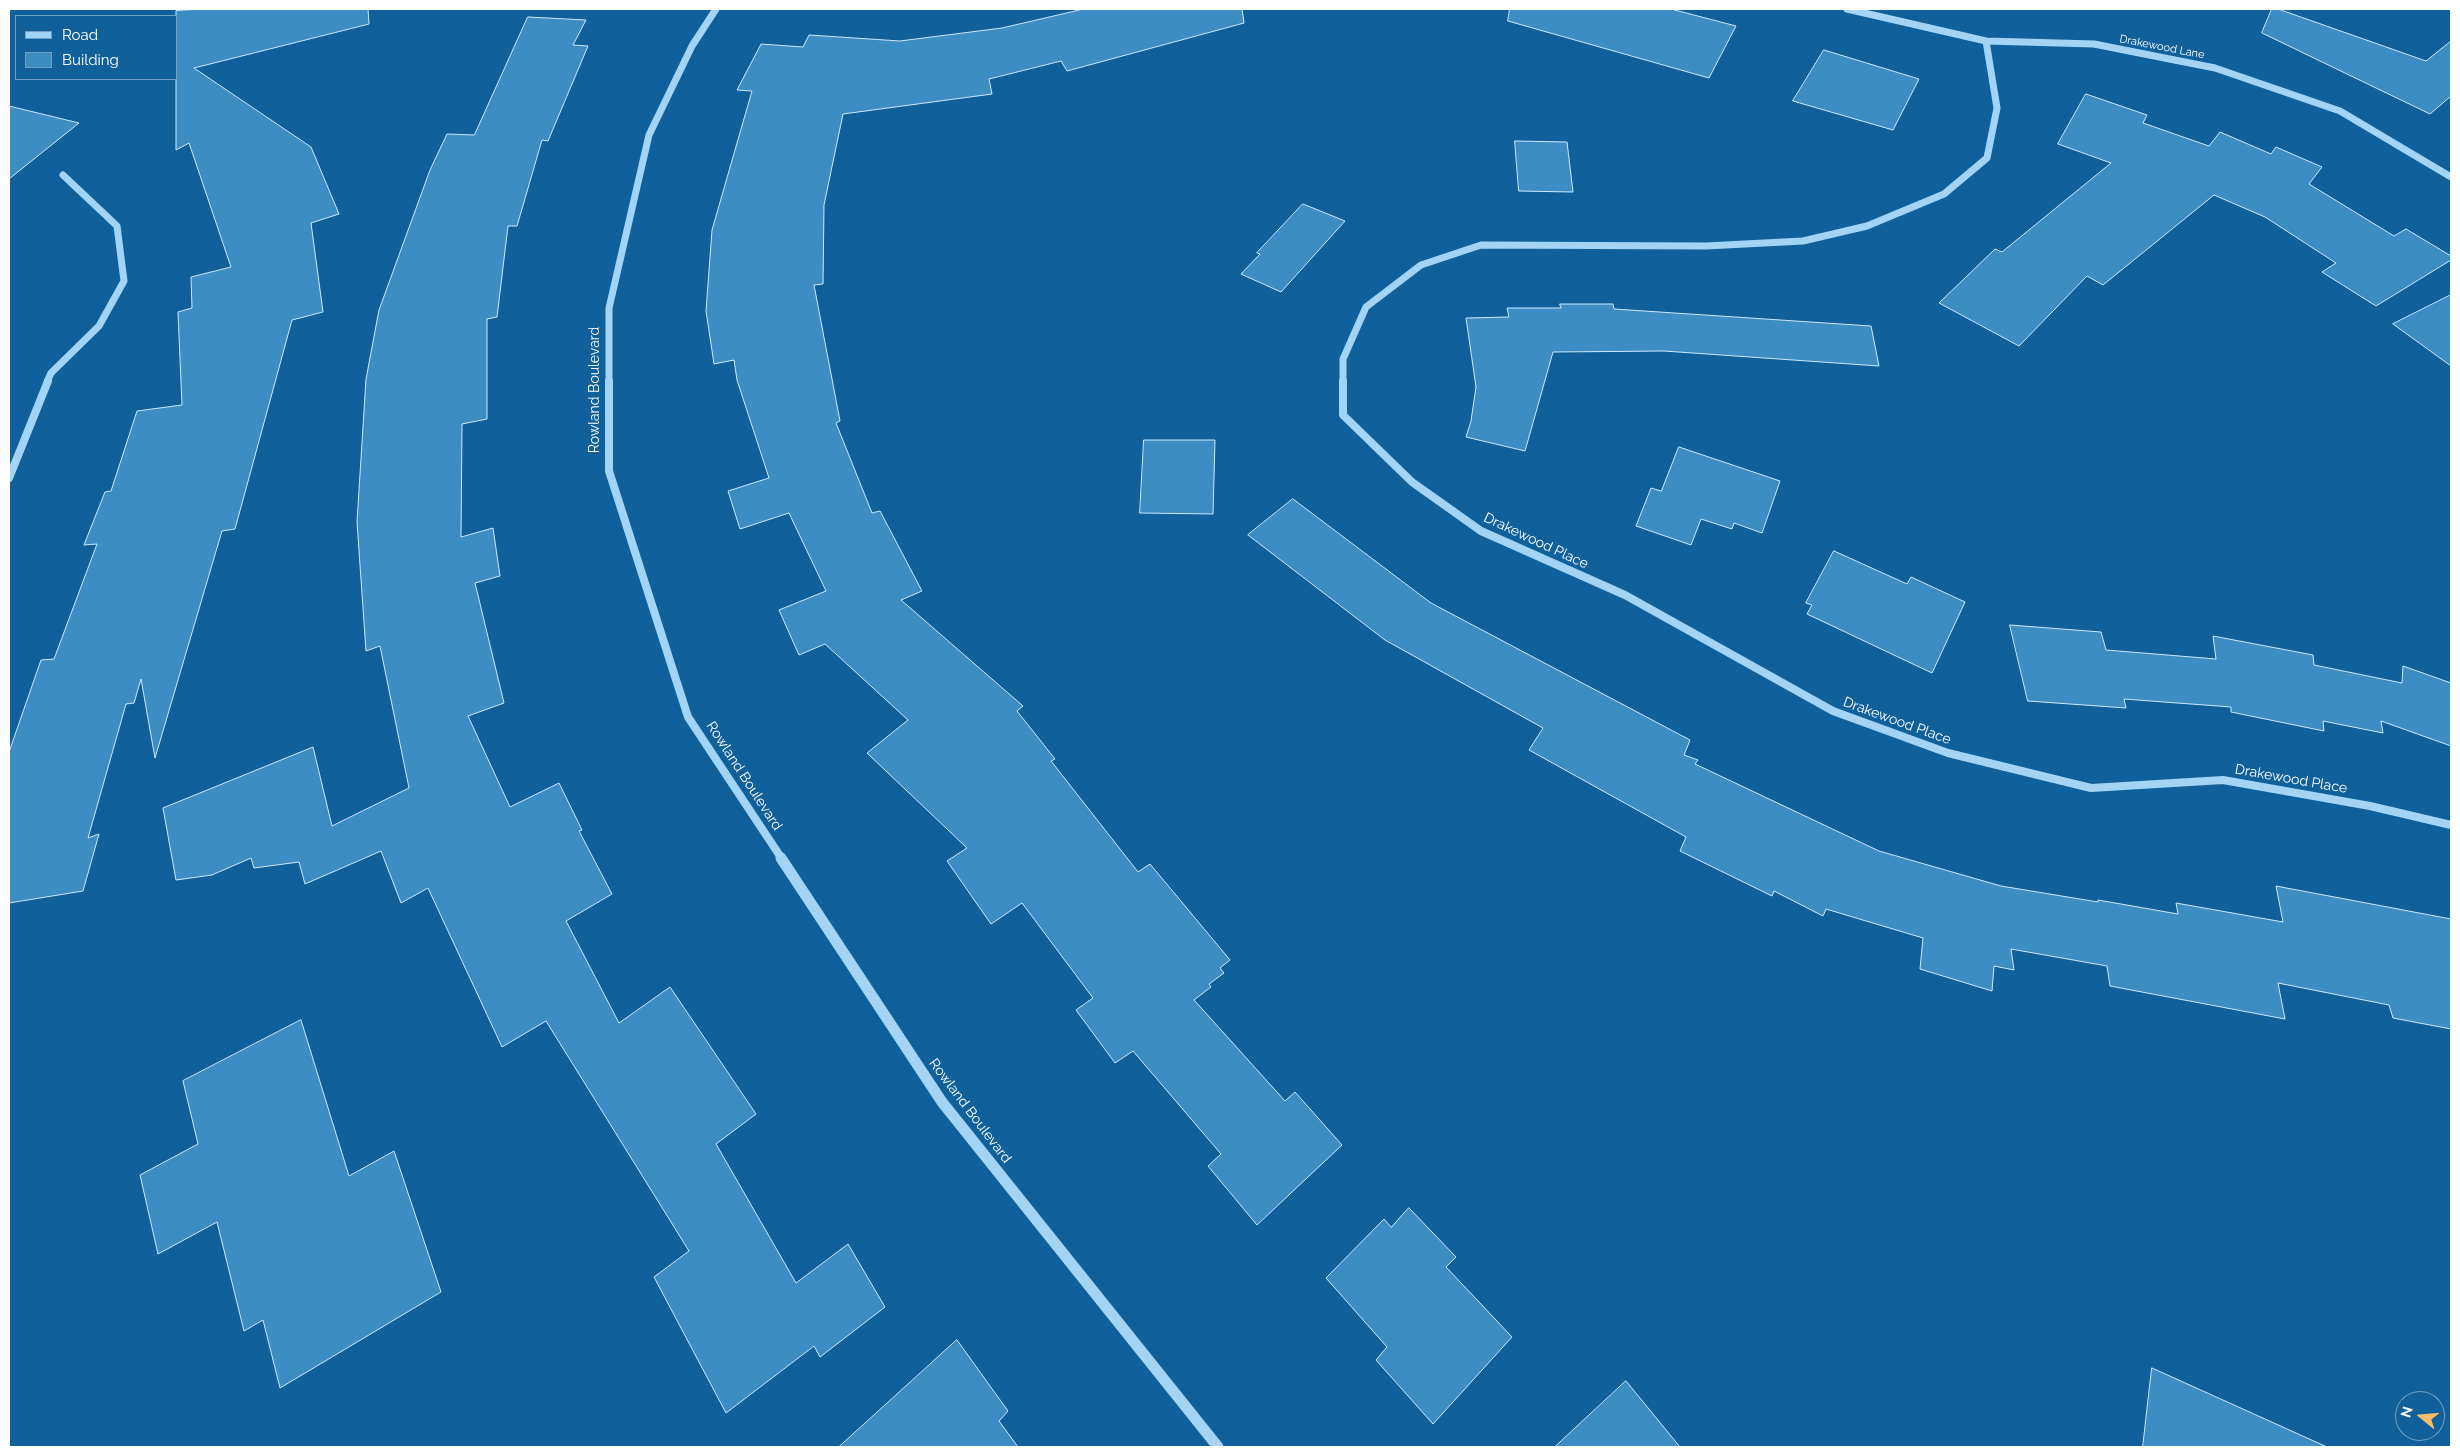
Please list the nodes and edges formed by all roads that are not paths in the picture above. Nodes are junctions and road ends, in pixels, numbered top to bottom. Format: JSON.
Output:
{"nodes":[{"id":1,"x":716,"y":9,"type":"edge"},
{"id":2,"x":1847,"y":9,"type":"edge"},
{"id":3,"x":1986,"y":41,"type":"junction"},
{"id":4,"x":63,"y":175,"type":"dead end"},
{"id":5,"x":2451,"y":177,"type":"edge"},
{"id":6,"x":9,"y":478,"type":"edge"},
{"id":7,"x":2451,"y":825,"type":"edge"},
{"id":8,"x":1218,"y":1447,"type":"edge"}],
"edges":[{"from":1,"to":8,"type":"street","name":"Rowland Boulevard"},
{"from":2,"to":3,"type":"street","name":"Drakewood Lane"},
{"from":3,"to":5,"type":"street","name":"Drakewood Lane"},
{"from":3,"to":7,"type":"street","name":"Drakewood Place"},
{"from":4,"to":6,"type":"street"}]}
